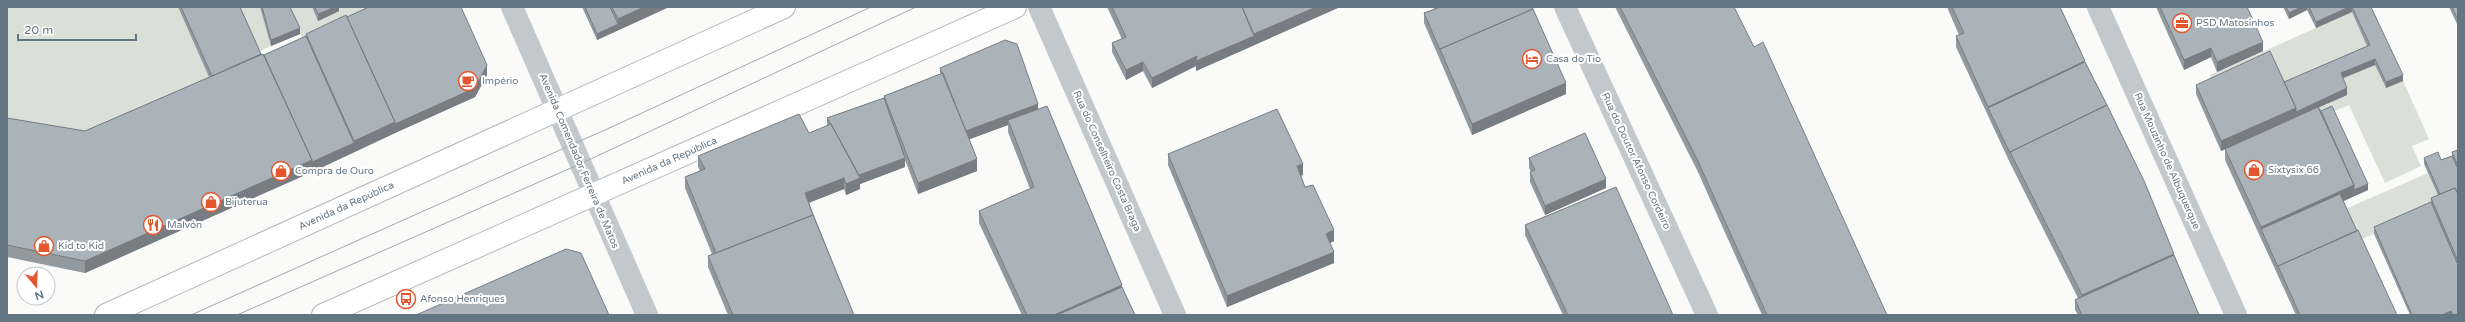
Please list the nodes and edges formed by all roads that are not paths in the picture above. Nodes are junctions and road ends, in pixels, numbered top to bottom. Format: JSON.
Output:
{"nodes":[{"id":1,"x":512,"y":7,"type":"edge"},
{"id":2,"x":784,"y":7,"type":"edge"},
{"id":3,"x":1015,"y":7,"type":"edge"},
{"id":4,"x":1039,"y":7,"type":"edge"},
{"id":5,"x":1565,"y":7,"type":"edge"},
{"id":6,"x":2098,"y":7,"type":"edge"},
{"id":7,"x":557,"y":110,"type":"junction"},
{"id":8,"x":593,"y":196,"type":"junction"},
{"id":9,"x":106,"y":315,"type":"edge"},
{"id":10,"x":323,"y":315,"type":"edge"},
{"id":11,"x":647,"y":315,"type":"edge"},
{"id":12,"x":1175,"y":315,"type":"edge"},
{"id":13,"x":1707,"y":315,"type":"edge"},
{"id":14,"x":2236,"y":315,"type":"edge"}],
"edges":[{"from":1,"to":7,"type":"street","name":"Avenida Comendador Ferreira de Matos"},
{"from":2,"to":7,"type":"main road","name":"Avenida da República"},
{"from":3,"to":8,"type":"main road","name":"Avenida da República"},
{"from":4,"to":12,"type":"street","name":"Rua do Conselheiro Costa Braga"},
{"from":5,"to":13,"type":"street","name":"Rua do Doutor Afonso Cordeiro"},
{"from":6,"to":14,"type":"street","name":"Rua Mouzinho de Albuquerque"},
{"from":7,"to":8,"type":"street","name":"Avenida Comendador Ferreira de Matos"},
{"from":7,"to":9,"type":"main road","name":"Avenida da República"},
{"from":8,"to":10,"type":"main road","name":"Avenida da República"},
{"from":8,"to":11,"type":"street","name":"Avenida Comendador Ferreira de Matos"}]}
